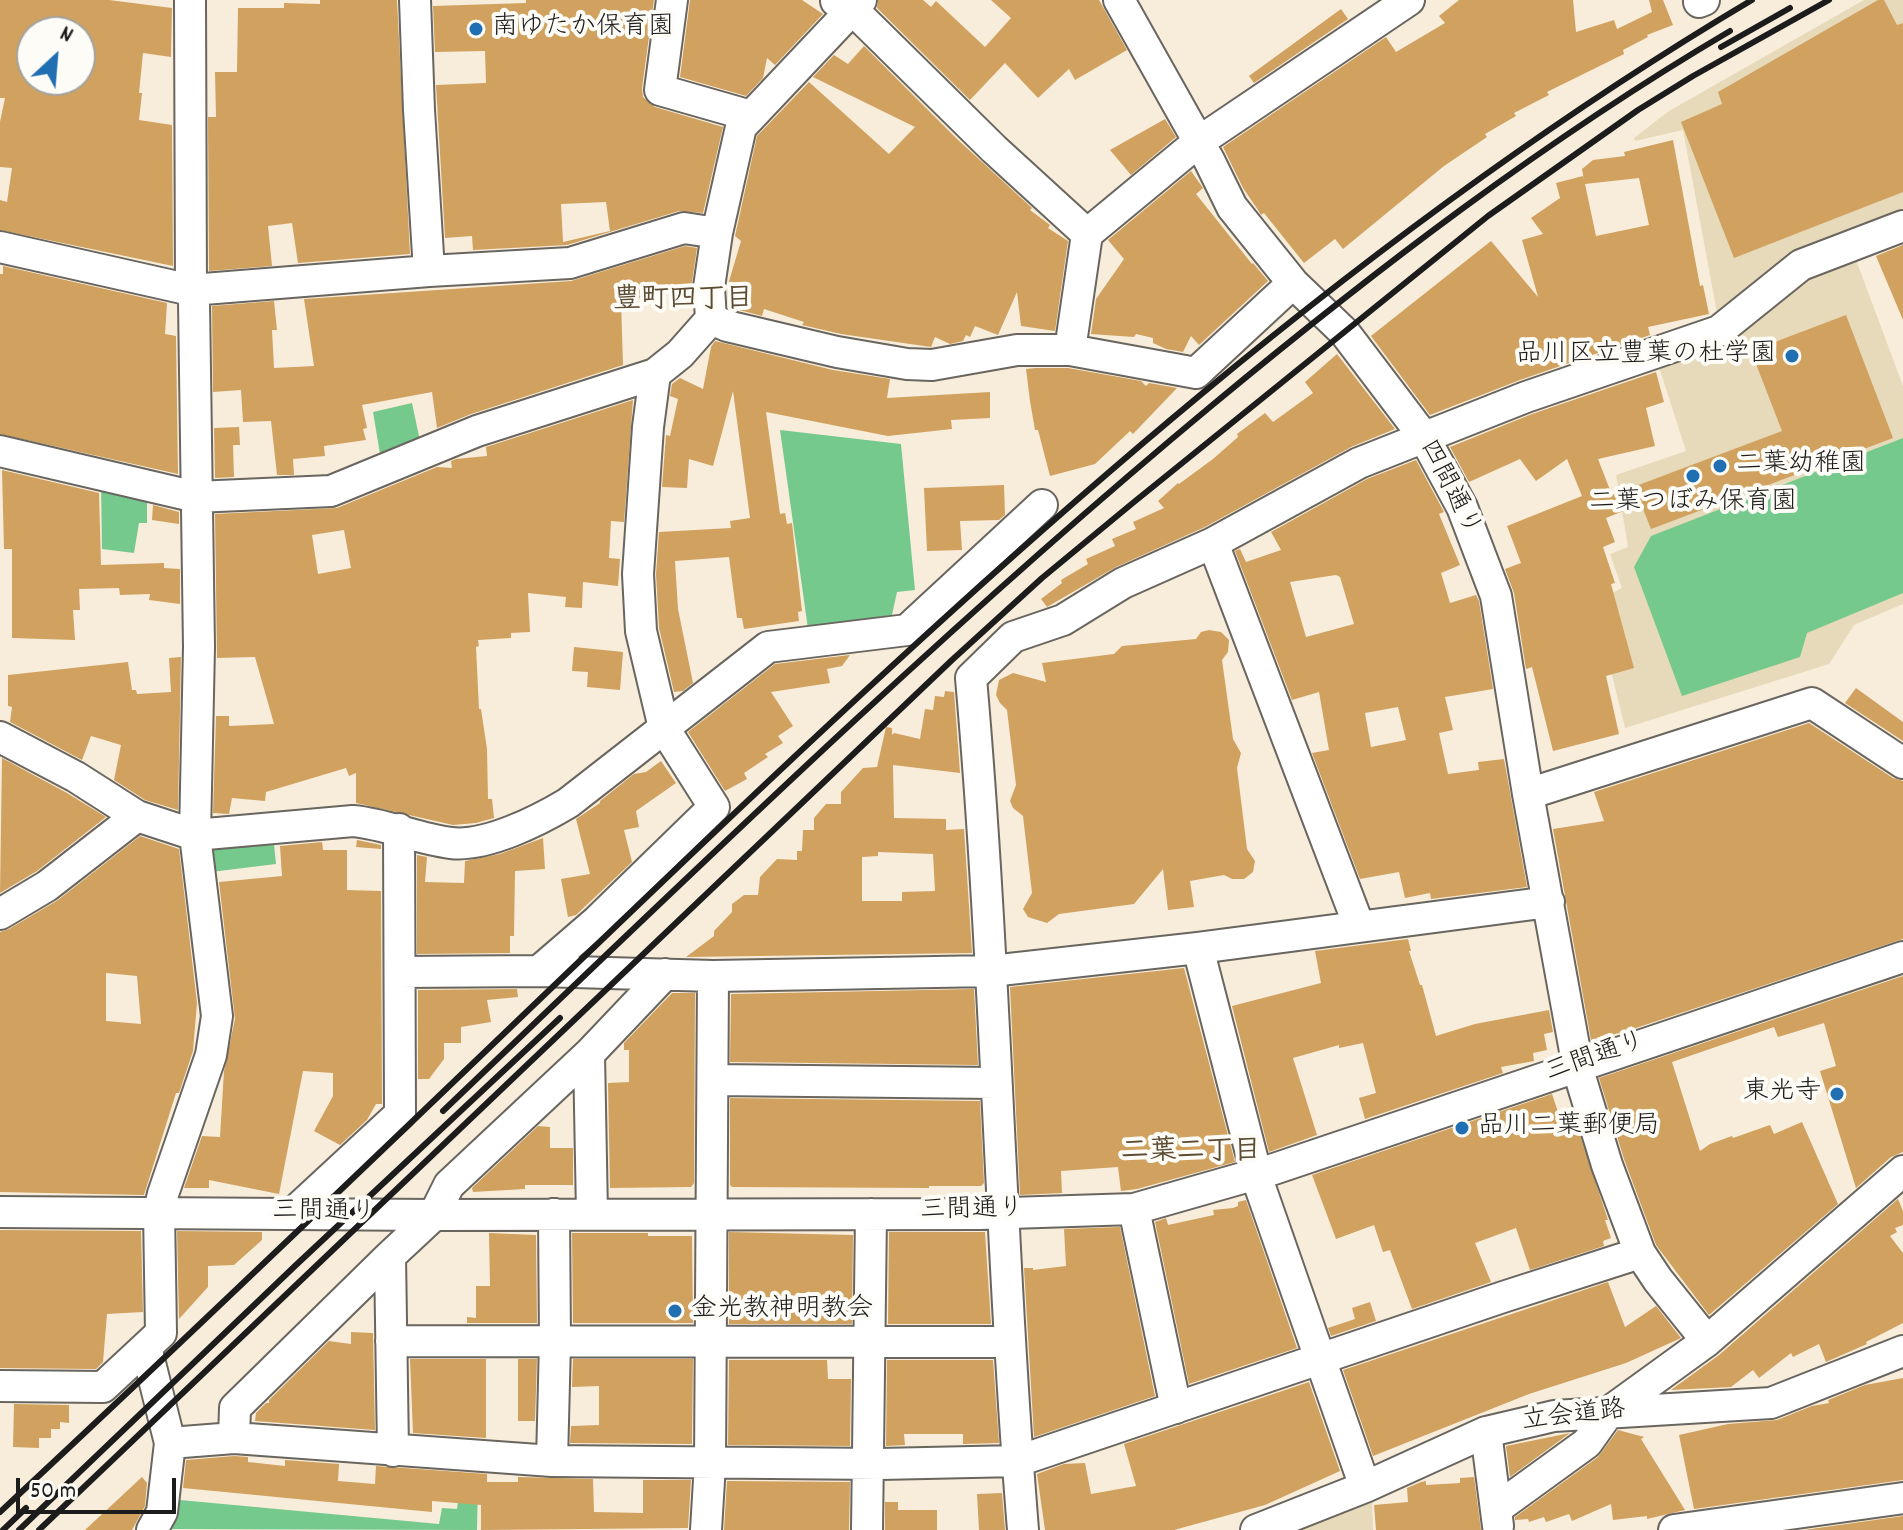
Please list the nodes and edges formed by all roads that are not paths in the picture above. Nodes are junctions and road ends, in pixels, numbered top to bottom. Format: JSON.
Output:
{"nodes":[{"id":1,"x":190,"y":0,"type":"edge"},
{"id":2,"x":415,"y":0,"type":"edge"},
{"id":3,"x":672,"y":0,"type":"edge"},
{"id":4,"x":1119,"y":0,"type":"edge"},
{"id":5,"x":1409,"y":0,"type":"edge"},
{"id":6,"x":849,"y":3,"type":"edge"},
{"id":7,"x":751,"y":116,"type":"junction"},
{"id":8,"x":1197,"y":143,"type":"junction"},
{"id":9,"x":1903,"y":226,"type":"edge"},
{"id":10,"x":717,"y":233,"type":"junction"},
{"id":11,"x":1087,"y":234,"type":"junction"},
{"id":12,"x":0,"y":247,"type":"edge"},
{"id":13,"x":429,"y":271,"type":"junction"},
{"id":14,"x":1293,"y":283,"type":"junction"},
{"id":15,"x":191,"y":290,"type":"junction"},
{"id":16,"x":711,"y":319,"type":"junction"},
{"id":17,"x":1070,"y":350,"type":"junction"},
{"id":18,"x":655,"y":374,"type":"junction"},
{"id":19,"x":1424,"y":437,"type":"junction"},
{"id":20,"x":0,"y":451,"type":"edge"},
{"id":21,"x":196,"y":497,"type":"junction"},
{"id":22,"x":1042,"y":505,"type":"dead end"},
{"id":23,"x":1213,"y":543,"type":"junction"},
{"id":24,"x":0,"y":723,"type":"edge"},
{"id":25,"x":664,"y":728,"type":"junction"},
{"id":26,"x":0,"y":737,"type":"edge"},
{"id":27,"x":1903,"y":763,"type":"edge"},
{"id":28,"x":1528,"y":794,"type":"junction"},
{"id":29,"x":137,"y":816,"type":"junction"},
{"id":30,"x":399,"y":829,"type":"junction"},
{"id":31,"x":195,"y":835,"type":"junction"},
{"id":32,"x":1549,"y":902,"type":"junction"},
{"id":33,"x":0,"y":914,"type":"edge"},
{"id":34,"x":1359,"y":926,"type":"junction"},
{"id":35,"x":1198,"y":948,"type":"junction"},
{"id":36,"x":1903,"y":957,"type":"edge"},
{"id":37,"x":539,"y":971,"type":"junction"},
{"id":38,"x":991,"y":971,"type":"junction"},
{"id":39,"x":400,"y":972,"type":"junction"},
{"id":40,"x":665,"y":974,"type":"junction"},
{"id":41,"x":713,"y":976,"type":"junction"},
{"id":42,"x":589,"y":1054,"type":"junction"},
{"id":43,"x":1577,"y":1065,"type":"junction"},
{"id":44,"x":714,"y":1080,"type":"junction"},
{"id":45,"x":995,"y":1083,"type":"junction"},
{"id":46,"x":1903,"y":1171,"type":"edge"},
{"id":47,"x":1256,"y":1174,"type":"junction"},
{"id":48,"x":1134,"y":1209,"type":"junction"},
{"id":49,"x":159,"y":1211,"type":"junction"},
{"id":50,"x":0,"y":1212,"type":"edge"},
{"id":51,"x":1002,"y":1212,"type":"junction"},
{"id":52,"x":292,"y":1214,"type":"junction"},
{"id":53,"x":554,"y":1214,"type":"junction"},
{"id":54,"x":592,"y":1214,"type":"junction"},
{"id":55,"x":713,"y":1214,"type":"junction"},
{"id":56,"x":871,"y":1214,"type":"junction"},
{"id":57,"x":434,"y":1215,"type":"junction"},
{"id":58,"x":1640,"y":1253,"type":"junction"},
{"id":59,"x":390,"y":1256,"type":"junction"},
{"id":60,"x":391,"y":1341,"type":"junction"},
{"id":61,"x":1707,"y":1341,"type":"junction"},
{"id":62,"x":555,"y":1342,"type":"junction"},
{"id":63,"x":711,"y":1342,"type":"junction"},
{"id":64,"x":869,"y":1342,"type":"junction"},
{"id":65,"x":1010,"y":1342,"type":"junction"},
{"id":66,"x":146,"y":1347,"type":"junction"},
{"id":67,"x":1903,"y":1351,"type":"edge"},
{"id":68,"x":1321,"y":1360,"type":"junction"},
{"id":69,"x":0,"y":1386,"type":"edge"},
{"id":70,"x":1176,"y":1408,"type":"junction"},
{"id":71,"x":1609,"y":1412,"type":"junction"},
{"id":72,"x":1486,"y":1432,"type":"junction"},
{"id":73,"x":234,"y":1438,"type":"junction"},
{"id":74,"x":170,"y":1443,"type":"junction"},
{"id":75,"x":393,"y":1451,"type":"junction"},
{"id":76,"x":552,"y":1461,"type":"junction"},
{"id":77,"x":1018,"y":1461,"type":"junction"},
{"id":78,"x":710,"y":1464,"type":"junction"},
{"id":79,"x":868,"y":1464,"type":"junction"},
{"id":80,"x":1365,"y":1487,"type":"junction"},
{"id":81,"x":1903,"y":1498,"type":"edge"},
{"id":82,"x":1499,"y":1525,"type":"edge"},
{"id":83,"x":152,"y":1530,"type":"edge"},
{"id":84,"x":706,"y":1530,"type":"edge"},
{"id":85,"x":867,"y":1530,"type":"edge"},
{"id":86,"x":1023,"y":1530,"type":"edge"},
{"id":87,"x":1256,"y":1530,"type":"edge"},
{"id":88,"x":1674,"y":1530,"type":"edge"}],
"edges":[{"from":1,"to":15,"type":"street"},
{"from":2,"to":13,"type":"street"},
{"from":3,"to":7,"type":"street"},
{"from":4,"to":8,"type":"street","name":"四間通り"},
{"from":5,"to":8,"type":"street"},
{"from":6,"to":7,"type":"street"},
{"from":6,"to":11,"type":"street"},
{"from":7,"to":10,"type":"street"},
{"from":8,"to":11,"type":"street"},
{"from":8,"to":14,"type":"street","name":"四間通り"},
{"from":9,"to":19,"type":"street"},
{"from":10,"to":13,"type":"street"},
{"from":10,"to":16,"type":"street"},
{"from":11,"to":17,"type":"street"},
{"from":12,"to":15,"type":"street"},
{"from":13,"to":15,"type":"street"},
{"from":14,"to":17,"type":"street"},
{"from":14,"to":19,"type":"street","name":"四間通り"},
{"from":15,"to":21,"type":"street"},
{"from":16,"to":17,"type":"street"},
{"from":16,"to":18,"type":"street"},
{"from":18,"to":21,"type":"street"},
{"from":18,"to":25,"type":"street"},
{"from":19,"to":23,"type":"street"},
{"from":19,"to":28,"type":"street","name":"四間通り"},
{"from":20,"to":21,"type":"street"},
{"from":21,"to":31,"type":"street"},
{"from":22,"to":25,"type":"street"},
{"from":23,"to":34,"type":"street"},
{"from":23,"to":38,"type":"street"},
{"from":24,"to":26,"type":"street"},
{"from":25,"to":30,"type":"street"},
{"from":25,"to":37,"type":"street"},
{"from":26,"to":29,"type":"street"},
{"from":27,"to":28,"type":"street"},
{"from":28,"to":32,"type":"street","name":"四間通り"},
{"from":29,"to":31,"type":"street"},
{"from":29,"to":33,"type":"street"},
{"from":30,"to":31,"type":"street"},
{"from":30,"to":39,"type":"street"},
{"from":31,"to":49,"type":"street"},
{"from":32,"to":34,"type":"street"},
{"from":32,"to":43,"type":"street","name":"四間通り"},
{"from":34,"to":35,"type":"street"},
{"from":35,"to":38,"type":"street"},
{"from":35,"to":47,"type":"street"},
{"from":36,"to":43,"type":"street","name":"三間通り"},
{"from":37,"to":39,"type":"street"},
{"from":37,"to":40,"type":"street"},
{"from":38,"to":41,"type":"street"},
{"from":38,"to":45,"type":"street"},
{"from":39,"to":52,"type":"street"},
{"from":40,"to":41,"type":"street"},
{"from":40,"to":42,"type":"street"},
{"from":41,"to":44,"type":"street"},
{"from":42,"to":54,"type":"street"},
{"from":42,"to":57,"type":"street"},
{"from":43,"to":47,"type":"street","name":"三間通り"},
{"from":43,"to":58,"type":"street","name":"四間通り"},
{"from":44,"to":45,"type":"street"},
{"from":44,"to":55,"type":"street"},
{"from":45,"to":51,"type":"street"},
{"from":46,"to":61,"type":"street"},
{"from":47,"to":48,"type":"street","name":"三間通り"},
{"from":47,"to":68,"type":"street"},
{"from":48,"to":51,"type":"street","name":"三間通り"},
{"from":48,"to":70,"type":"street"},
{"from":49,"to":50,"type":"street","name":"三間通り"},
{"from":49,"to":52,"type":"street","name":"三間通り"},
{"from":49,"to":66,"type":"street"},
{"from":51,"to":56,"type":"street","name":"三間通り"},
{"from":51,"to":65,"type":"street"},
{"from":52,"to":57,"type":"street","name":"三間通り"},
{"from":53,"to":54,"type":"street","name":"三間通り"},
{"from":53,"to":57,"type":"street","name":"三間通り"},
{"from":53,"to":62,"type":"street"},
{"from":54,"to":55,"type":"street","name":"三間通り"},
{"from":55,"to":56,"type":"street","name":"三間通り"},
{"from":55,"to":63,"type":"street"},
{"from":56,"to":64,"type":"street"},
{"from":57,"to":59,"type":"street"},
{"from":58,"to":61,"type":"street","name":"四間通り"},
{"from":58,"to":68,"type":"street"},
{"from":59,"to":60,"type":"street"},
{"from":59,"to":73,"type":"street"},
{"from":60,"to":62,"type":"street"},
{"from":60,"to":75,"type":"street"},
{"from":61,"to":71,"type":"street"},
{"from":62,"to":63,"type":"street"},
{"from":62,"to":76,"type":"street"},
{"from":63,"to":64,"type":"street"},
{"from":63,"to":78,"type":"street"},
{"from":64,"to":65,"type":"street"},
{"from":64,"to":79,"type":"street"},
{"from":65,"to":77,"type":"street"},
{"from":66,"to":69,"type":"street"},
{"from":66,"to":74,"type":"street"},
{"from":67,"to":71,"type":"street","name":"立会道路"},
{"from":68,"to":70,"type":"street"},
{"from":68,"to":80,"type":"street"},
{"from":70,"to":77,"type":"street"},
{"from":71,"to":72,"type":"street","name":"立会道路"},
{"from":71,"to":82,"type":"street"},
{"from":72,"to":80,"type":"street","name":"立会道路"},
{"from":72,"to":82,"type":"street"},
{"from":73,"to":74,"type":"street"},
{"from":73,"to":75,"type":"street"},
{"from":74,"to":83,"type":"street"},
{"from":75,"to":76,"type":"street"},
{"from":76,"to":78,"type":"street"},
{"from":77,"to":79,"type":"street"},
{"from":77,"to":86,"type":"street"},
{"from":78,"to":79,"type":"street"},
{"from":78,"to":84,"type":"street"},
{"from":79,"to":85,"type":"street"},
{"from":80,"to":87,"type":"street","name":"立会道路"},
{"from":81,"to":88,"type":"street"}]}
